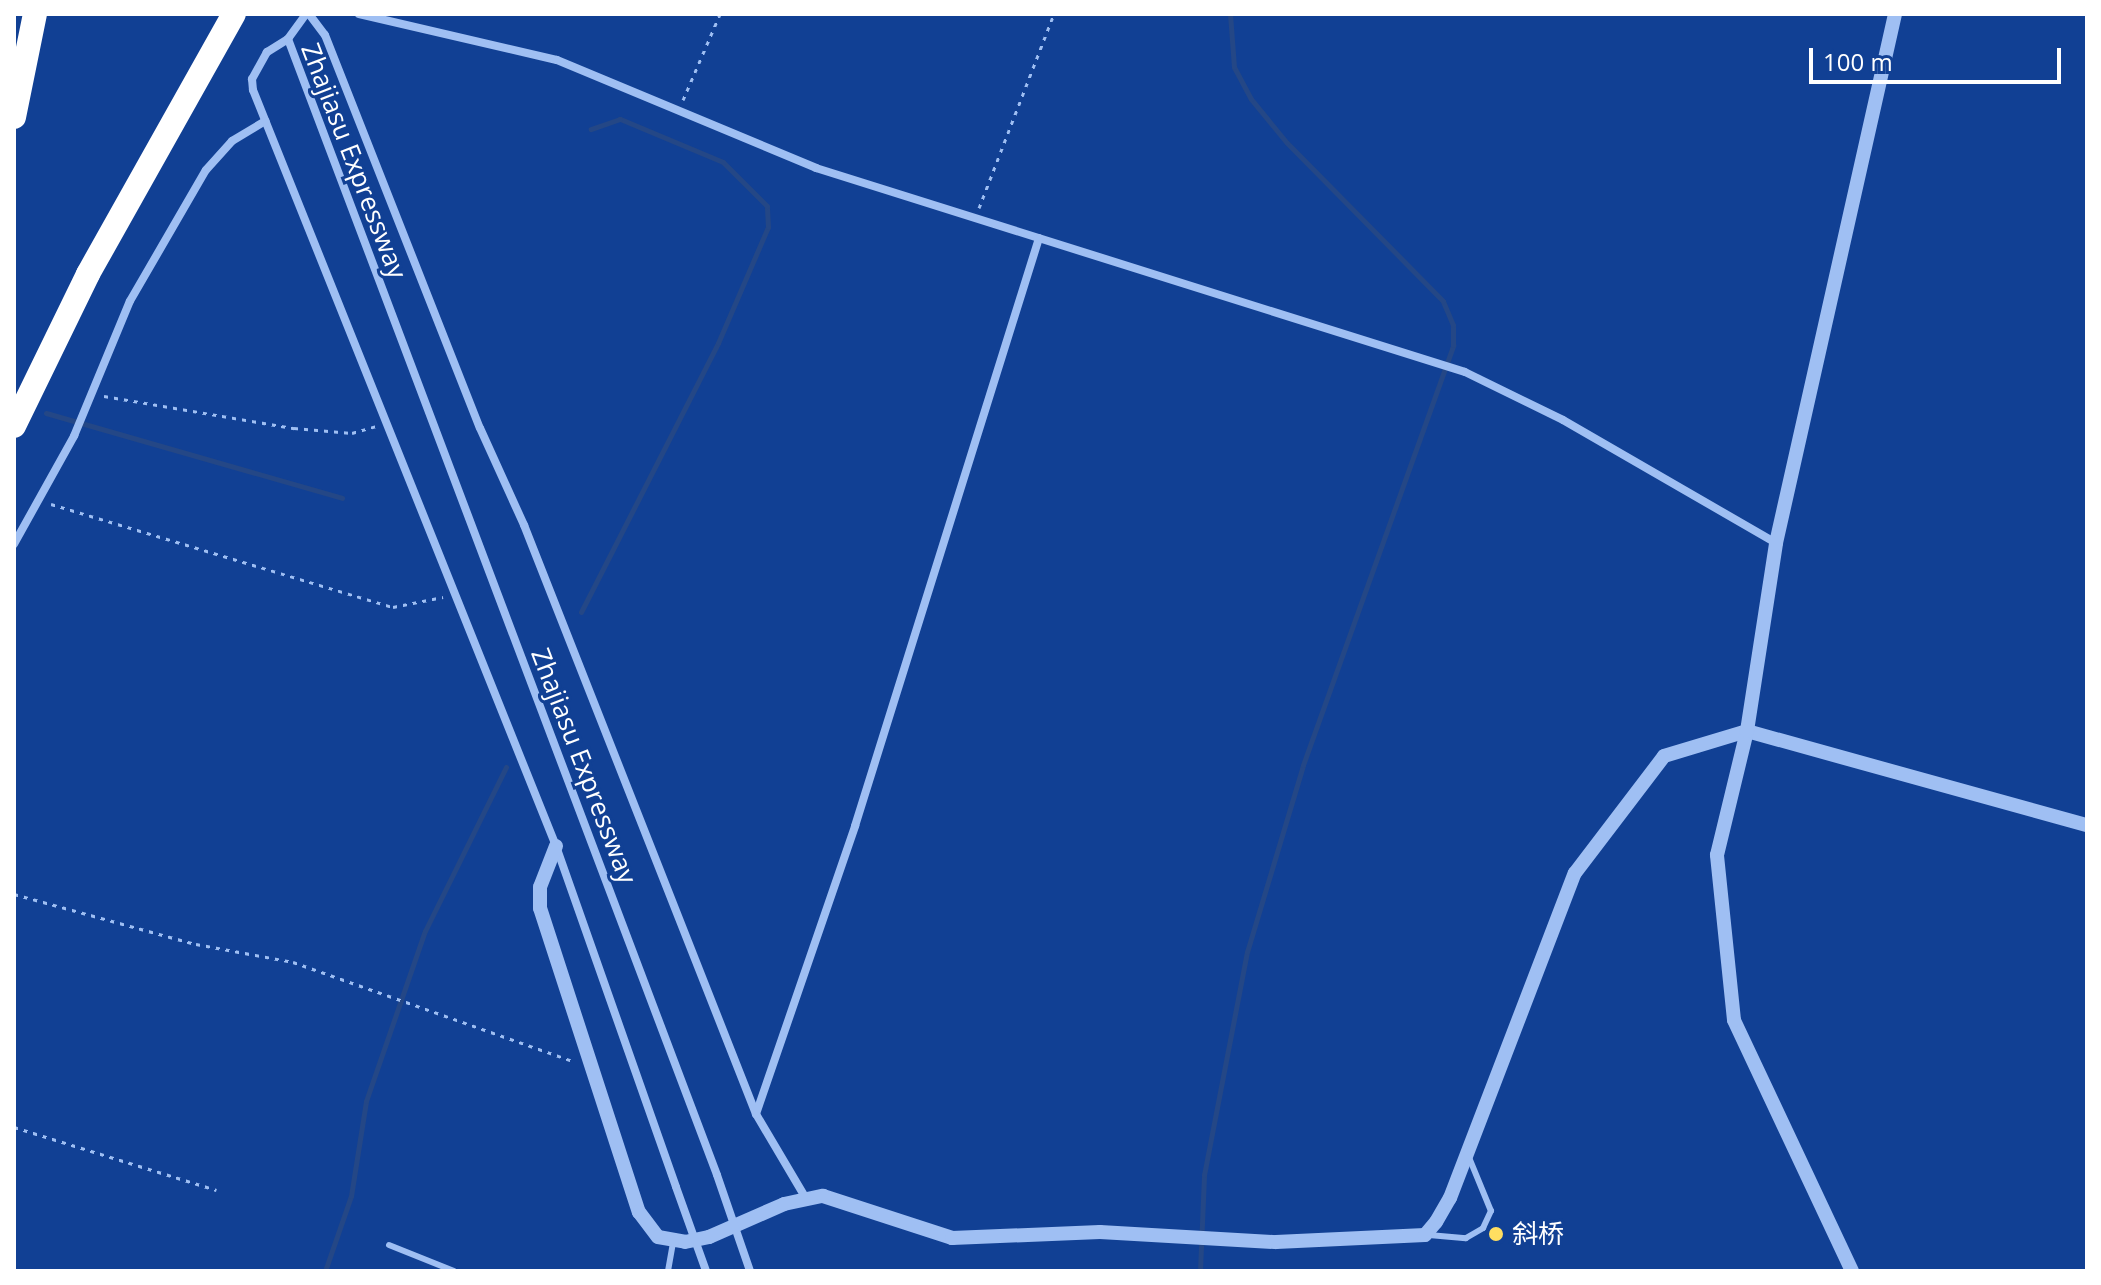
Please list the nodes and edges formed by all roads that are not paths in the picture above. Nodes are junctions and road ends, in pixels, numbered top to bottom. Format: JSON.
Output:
{"nodes":[{"id":1,"x":35,"y":14,"type":"edge"},
{"id":2,"x":234,"y":14,"type":"edge"},
{"id":3,"x":307,"y":14,"type":"edge"},
{"id":4,"x":359,"y":14,"type":"edge"},
{"id":5,"x":1895,"y":14,"type":"edge"},
{"id":6,"x":288,"y":39,"type":"junction"},
{"id":7,"x":14,"y":117,"type":"edge"},
{"id":8,"x":265,"y":121,"type":"junction"},
{"id":9,"x":1039,"y":238,"type":"junction"},
{"id":10,"x":14,"y":426,"type":"edge"},
{"id":11,"x":1776,"y":543,"type":"junction"},
{"id":12,"x":14,"y":544,"type":"edge"},
{"id":13,"x":1747,"y":731,"type":"junction"},
{"id":14,"x":2087,"y":825,"type":"edge"},
{"id":15,"x":556,"y":846,"type":"junction"},
{"id":16,"x":756,"y":1114,"type":"junction"},
{"id":17,"x":1468,"y":1154,"type":"junction"},
{"id":18,"x":805,"y":1197,"type":"junction"},
{"id":19,"x":1425,"y":1235,"type":"junction"},
{"id":20,"x":673,"y":1242,"type":"junction"},
{"id":21,"x":389,"y":1245,"type":"dead end"},
{"id":22,"x":454,"y":1271,"type":"edge"},
{"id":23,"x":668,"y":1271,"type":"edge"},
{"id":24,"x":706,"y":1271,"type":"edge"},
{"id":25,"x":750,"y":1271,"type":"edge"},
{"id":26,"x":1852,"y":1271,"type":"edge"}],
"edges":[{"from":1,"to":7,"type":"highway"},
{"from":2,"to":10,"type":"highway"},
{"from":3,"to":6,"type":"street"},
{"from":3,"to":16,"type":"street"},
{"from":4,"to":9,"type":"street"},
{"from":5,"to":11,"type":"street"},
{"from":6,"to":8,"type":"street","name":"Zhajiasu Expressway"},
{"from":6,"to":25,"type":"street","name":"Zhajiasu Expressway","bridge":true},
{"from":8,"to":12,"type":"street"},
{"from":8,"to":15,"type":"street","name":"Zhajiasu Expressway"},
{"from":9,"to":11,"type":"street"},
{"from":9,"to":16,"type":"street"},
{"from":11,"to":13,"type":"street"},
{"from":13,"to":14,"type":"street"},
{"from":13,"to":17,"type":"street"},
{"from":13,"to":26,"type":"street"},
{"from":15,"to":20,"type":"street"},
{"from":15,"to":24,"type":"street","name":"Zhajiasu Expressway","bridge":true},
{"from":16,"to":18,"type":"street"},
{"from":17,"to":19,"type":"street"},
{"from":17,"to":19,"type":"lane"},
{"from":18,"to":19,"type":"street"},
{"from":18,"to":20,"type":"street"},
{"from":20,"to":23,"type":"lane"},
{"from":21,"to":22,"type":"lane"}]}
